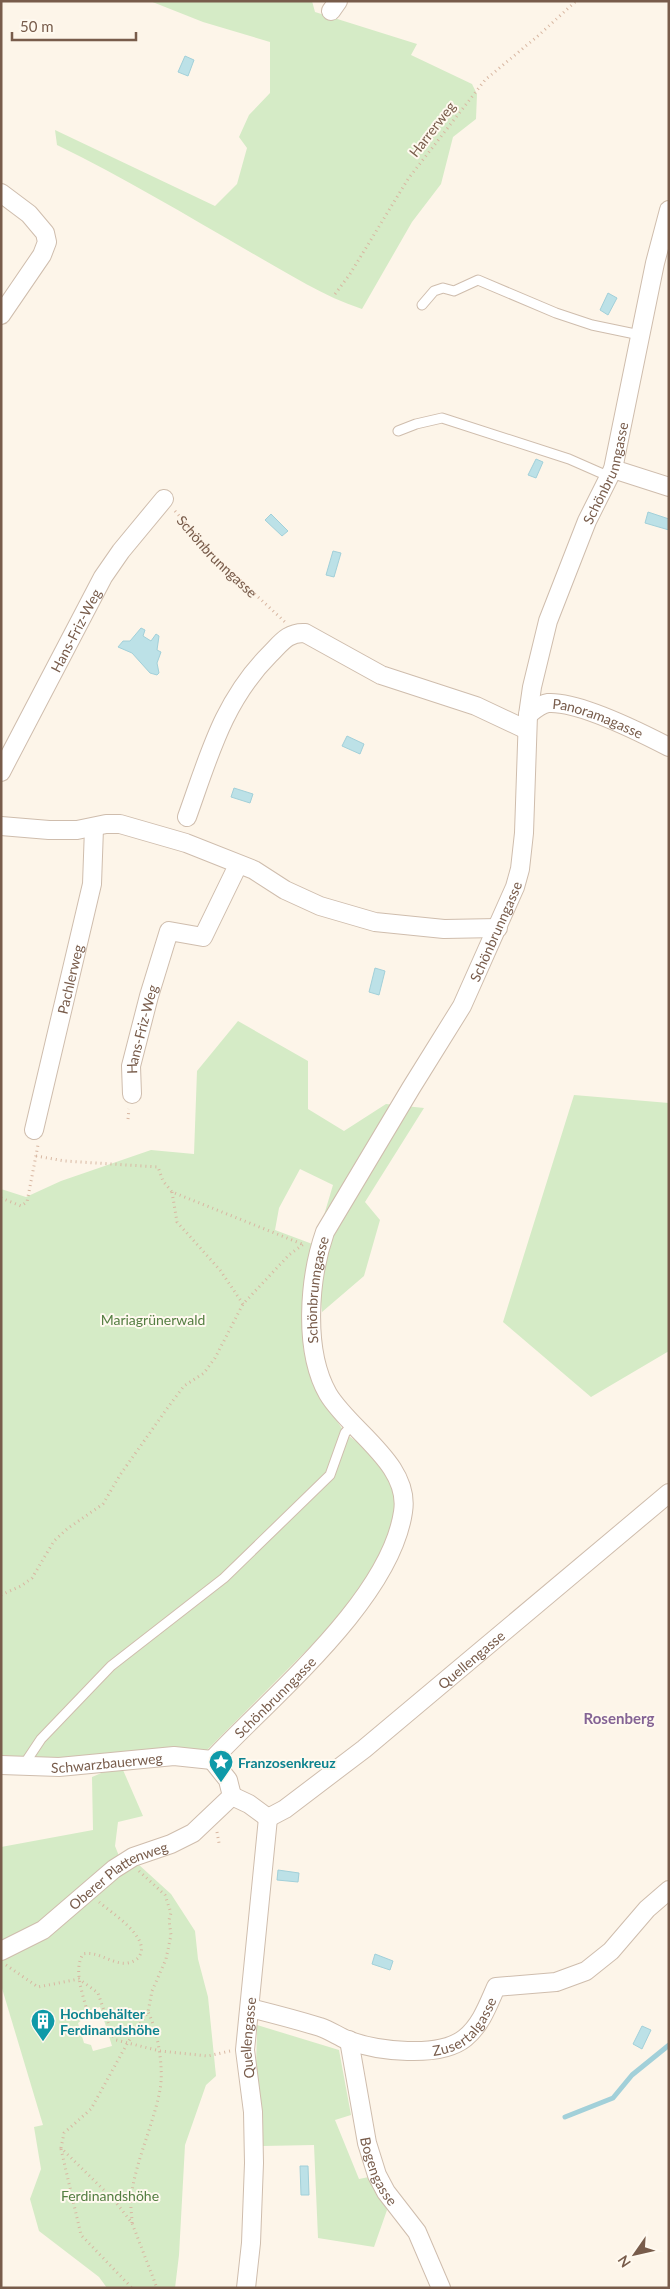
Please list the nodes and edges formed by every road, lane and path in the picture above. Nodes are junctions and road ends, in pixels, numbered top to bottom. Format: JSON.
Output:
{"nodes":[{"id":1,"x":576,"y":1,"type":"edge"},
{"id":2,"x":1,"y":193,"type":"edge"},
{"id":3,"x":669,"y":210,"type":"edge"},
{"id":4,"x":334,"y":294,"type":"dead end"},
{"id":5,"x":422,"y":305,"type":"dead end"},
{"id":6,"x":1,"y":315,"type":"edge"},
{"id":7,"x":640,"y":335,"type":"junction"},
{"id":8,"x":398,"y":431,"type":"dead end"},
{"id":9,"x":611,"y":473,"type":"junction"},
{"id":10,"x":669,"y":487,"type":"edge"},
{"id":11,"x":164,"y":498,"type":"joint"},
{"id":12,"x":296,"y":633,"type":"junction"},
{"id":13,"x":527,"y":723,"type":"junction"},
{"id":14,"x":669,"y":748,"type":"edge"},
{"id":15,"x":1,"y":772,"type":"edge"},
{"id":16,"x":187,"y":817,"type":"dead end"},
{"id":17,"x":1,"y":826,"type":"edge"},
{"id":18,"x":94,"y":828,"type":"junction"},
{"id":19,"x":238,"y":865,"type":"junction"},
{"id":20,"x":498,"y":928,"type":"junction"},
{"id":21,"x":132,"y":1094,"type":"dead end"},
{"id":22,"x":36,"y":1135,"type":"joint"},
{"id":23,"x":36,"y":1156,"type":"junction"},
{"id":24,"x":172,"y":1192,"type":"junction"},
{"id":25,"x":1,"y":1198,"type":"edge"},
{"id":26,"x":325,"y":1232,"type":"junction"},
{"id":27,"x":303,"y":1244,"type":"junction"},
{"id":28,"x":244,"y":1304,"type":"junction"},
{"id":29,"x":353,"y":1424,"type":"junction"},
{"id":30,"x":669,"y":1493,"type":"edge"},
{"id":31,"x":1,"y":1595,"type":"edge"},
{"id":32,"x":212,"y":1760,"type":"junction"},
{"id":33,"x":1,"y":1765,"type":"edge"},
{"id":34,"x":23,"y":1766,"type":"junction"},
{"id":35,"x":232,"y":1796,"type":"junction"},
{"id":36,"x":268,"y":1818,"type":"junction"},
{"id":37,"x":128,"y":1860,"type":"junction"},
{"id":38,"x":669,"y":1890,"type":"edge"},
{"id":39,"x":87,"y":1892,"type":"junction"},
{"id":40,"x":1,"y":1951,"type":"edge"},
{"id":41,"x":1,"y":1962,"type":"edge"},
{"id":42,"x":79,"y":1979,"type":"junction"},
{"id":43,"x":250,"y":2008,"type":"junction"},
{"id":44,"x":87,"y":2011,"type":"dead end"},
{"id":45,"x":148,"y":2012,"type":"junction"},
{"id":46,"x":348,"y":2040,"type":"junction"},
{"id":47,"x":128,"y":2042,"type":"junction"},
{"id":48,"x":245,"y":2050,"type":"junction"},
{"id":49,"x":160,"y":2051,"type":"junction"},
{"id":50,"x":61,"y":2148,"type":"junction"},
{"id":51,"x":132,"y":2224,"type":"junction"},
{"id":52,"x":132,"y":2288,"type":"edge"},
{"id":53,"x":158,"y":2288,"type":"edge"},
{"id":54,"x":246,"y":2288,"type":"edge"},
{"id":55,"x":441,"y":2288,"type":"edge"}],
"edges":[{"from":1,"to":4,"type":"path","name":"Harrerweg"},
{"from":2,"to":6,"type":"street"},
{"from":3,"to":7,"type":"street","name":"Schönbrunngasse"},
{"from":5,"to":7,"type":"lane"},
{"from":7,"to":9,"type":"street","name":"Schönbrunngasse"},
{"from":8,"to":9,"type":"lane"},
{"from":9,"to":10,"type":"street"},
{"from":9,"to":13,"type":"street","name":"Schönbrunngasse"},
{"from":11,"to":12,"type":"path","name":"Schönbrunngasse"},
{"from":11,"to":15,"type":"street","name":"Hans-Friz-Weg"},
{"from":12,"to":13,"type":"street"},
{"from":12,"to":16,"type":"street"},
{"from":13,"to":14,"type":"street","name":"Panoramagasse"},
{"from":13,"to":20,"type":"street","name":"Schönbrunngasse"},
{"from":17,"to":18,"type":"street"},
{"from":18,"to":19,"type":"street"},
{"from":18,"to":22,"type":"street","name":"Pachlerweg"},
{"from":19,"to":20,"type":"street"},
{"from":19,"to":21,"type":"street","name":"Hans-Friz-Weg"},
{"from":20,"to":26,"type":"street","name":"Schönbrunngasse"},
{"from":22,"to":23,"type":"path"},
{"from":23,"to":24,"type":"path"},
{"from":23,"to":25,"type":"path"},
{"from":24,"to":27,"type":"path"},
{"from":24,"to":28,"type":"path"},
{"from":26,"to":27,"type":"path"},
{"from":26,"to":29,"type":"street","name":"Schönbrunngasse"},
{"from":27,"to":28,"type":"path"},
{"from":28,"to":31,"type":"path"},
{"from":29,"to":32,"type":"street","name":"Schönbrunngasse"},
{"from":29,"to":34,"type":"lane"},
{"from":30,"to":36,"type":"street","name":"Quellengasse"},
{"from":32,"to":34,"type":"street","name":"Schwarzbauerweg"},
{"from":32,"to":35,"type":"street"},
{"from":33,"to":34,"type":"street","name":"Schwarzbauerweg"},
{"from":35,"to":36,"type":"street"},
{"from":35,"to":37,"type":"street","name":"Oberer Plattenweg"},
{"from":36,"to":43,"type":"street","name":"Quellengasse"},
{"from":37,"to":39,"type":"street","name":"Oberer Plattenweg"},
{"from":37,"to":45,"type":"path"},
{"from":38,"to":46,"type":"street","name":"Zusertalgasse"},
{"from":39,"to":40,"type":"street","name":"Oberer Plattenweg"},
{"from":39,"to":42,"type":"path"},
{"from":41,"to":42,"type":"path"},
{"from":42,"to":44,"type":"path"},
{"from":42,"to":47,"type":"path"},
{"from":43,"to":46,"type":"street","name":"Zusertalgasse"},
{"from":43,"to":48,"type":"street","name":"Quellengasse"},
{"from":45,"to":47,"type":"path"},
{"from":45,"to":49,"type":"path"},
{"from":46,"to":55,"type":"street","name":"Bogengasse"},
{"from":47,"to":49,"type":"path"},
{"from":47,"to":50,"type":"path"},
{"from":48,"to":49,"type":"path"},
{"from":48,"to":54,"type":"street","name":"Quellengasse"},
{"from":49,"to":51,"type":"path"},
{"from":50,"to":51,"type":"path"},
{"from":50,"to":52,"type":"path"},
{"from":51,"to":53,"type":"path"}]}
